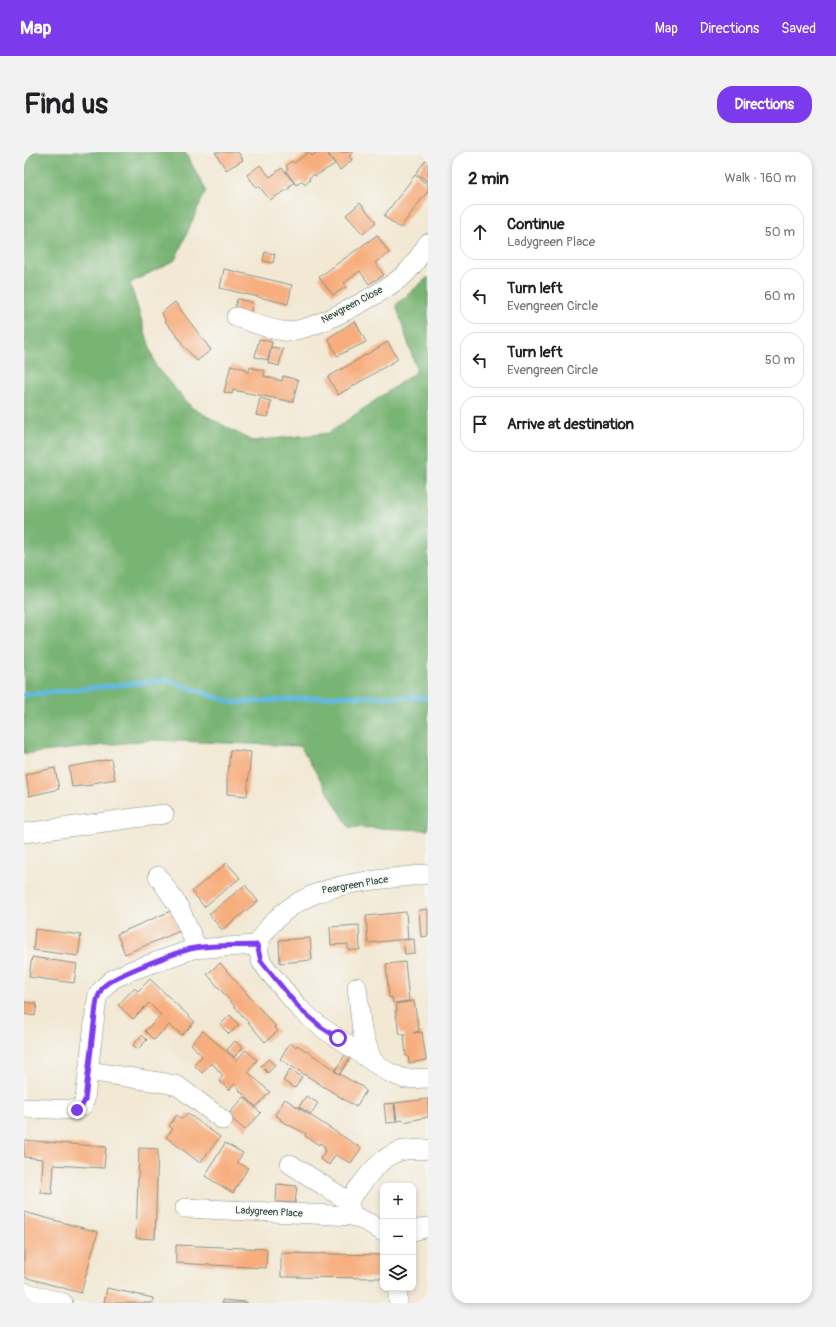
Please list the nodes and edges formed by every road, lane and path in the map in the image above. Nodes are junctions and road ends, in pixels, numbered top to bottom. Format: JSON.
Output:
{"nodes":[{"id":1,"x":428,"y":243,"type":"edge"},
{"id":2,"x":236,"y":317,"type":"dead end"},
{"id":3,"x":164,"y":814,"type":"dead end"},
{"id":4,"x":24,"y":833,"type":"edge"},
{"id":5,"x":428,"y":874,"type":"edge"},
{"id":6,"x":158,"y":876,"type":"dead end"},
{"id":7,"x":257,"y":945,"type":"junction"},
{"id":8,"x":197,"y":948,"type":"junction"},
{"id":9,"x":357,"y":987,"type":"dead end"},
{"id":10,"x":373,"y":1062,"type":"junction"},
{"id":11,"x":88,"y":1071,"type":"junction"},
{"id":12,"x":428,"y":1078,"type":"edge"},
{"id":13,"x":24,"y":1108,"type":"edge"},
{"id":14,"x":223,"y":1120,"type":"dead end"},
{"id":15,"x":428,"y":1149,"type":"edge"},
{"id":16,"x":290,"y":1164,"type":"dead end"},
{"id":17,"x":185,"y":1208,"type":"dead end"},
{"id":18,"x":351,"y":1209,"type":"junction"},
{"id":19,"x":428,"y":1227,"type":"edge"},
{"id":20,"x":380,"y":1230,"type":"edge"},
{"id":21,"x":416,"y":1230,"type":"edge"},
{"id":22,"x":398,"y":1291,"type":"edge"},
{"id":23,"x":24,"y":1292,"type":"edge"},
{"id":24,"x":63,"y":1303,"type":"edge"},
{"id":25,"x":398,"y":1303,"type":"edge"}],
"edges":[{"from":1,"to":2,"type":"street","name":"Newgreen Close"},
{"from":3,"to":4,"type":"street"},
{"from":5,"to":7,"type":"street","name":"Peargreen Place"},
{"from":6,"to":8,"type":"street"},
{"from":7,"to":8,"type":"street"},
{"from":7,"to":10,"type":"street"},
{"from":8,"to":11,"type":"street"},
{"from":9,"to":10,"type":"street"},
{"from":10,"to":12,"type":"street"},
{"from":11,"to":13,"type":"street"},
{"from":11,"to":14,"type":"street"},
{"from":15,"to":18,"type":"street"},
{"from":16,"to":18,"type":"street","name":"Ladygreen Place"},
{"from":17,"to":18,"type":"street","name":"Ladygreen Place"},
{"from":18,"to":20,"type":"street","name":"Ladygreen Place"},
{"from":19,"to":21,"type":"street"},
{"from":22,"to":25,"type":"street"},
{"from":23,"to":24,"type":"street"}]}
